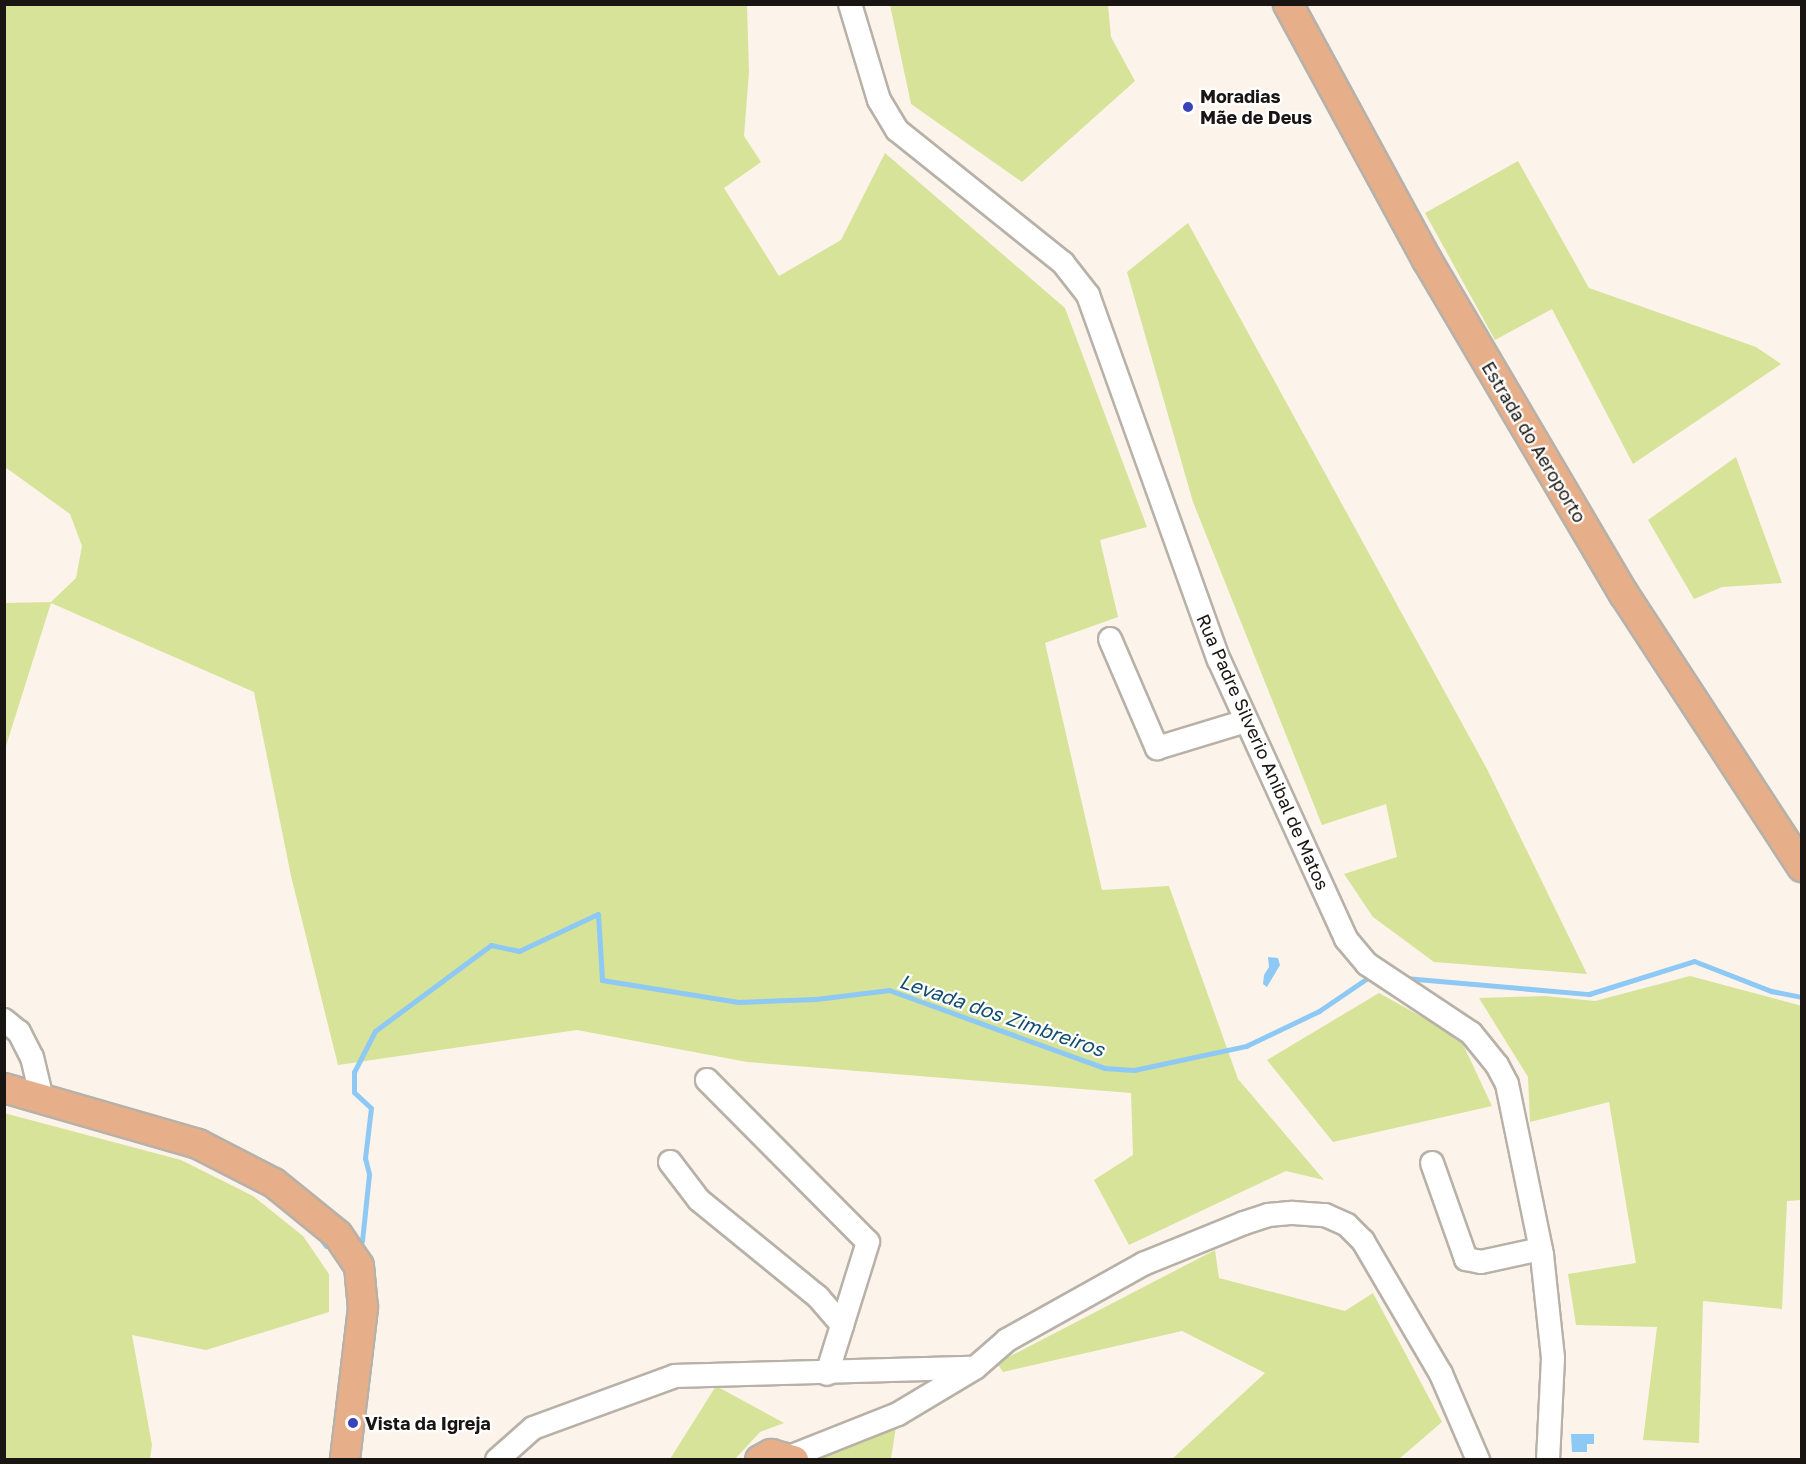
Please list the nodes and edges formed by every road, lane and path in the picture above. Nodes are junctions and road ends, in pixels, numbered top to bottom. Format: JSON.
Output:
{"nodes":[{"id":1,"x":850,"y":4,"type":"edge"},
{"id":2,"x":1288,"y":4,"type":"edge"},
{"id":3,"x":1110,"y":639,"type":"dead end"},
{"id":4,"x":1246,"y":721,"type":"junction"},
{"id":5,"x":1802,"y":867,"type":"edge"},
{"id":6,"x":4,"y":1020,"type":"edge"},
{"id":7,"x":707,"y":1080,"type":"dead end"},
{"id":8,"x":4,"y":1088,"type":"edge"},
{"id":9,"x":42,"y":1099,"type":"junction"},
{"id":10,"x":670,"y":1162,"type":"dead end"},
{"id":11,"x":1432,"y":1163,"type":"dead end"},
{"id":12,"x":1540,"y":1249,"type":"junction"},
{"id":13,"x":842,"y":1325,"type":"junction"},
{"id":14,"x":975,"y":1368,"type":"junction"},
{"id":15,"x":827,"y":1374,"type":"junction"},
{"id":16,"x":793,"y":1458,"type":"edge"},
{"id":17,"x":345,"y":1460,"type":"edge"},
{"id":18,"x":497,"y":1460,"type":"edge"},
{"id":19,"x":760,"y":1460,"type":"edge"},
{"id":20,"x":1478,"y":1460,"type":"edge"},
{"id":21,"x":1548,"y":1460,"type":"edge"}],
"edges":[{"from":1,"to":4,"type":"street","name":"Rua Padre Silverio Anibal de Matos"},
{"from":2,"to":5,"type":"main road","name":"Estrada do Aeroporto"},
{"from":3,"to":4,"type":"street"},
{"from":4,"to":12,"type":"street","name":"Rua Padre Silverio Anibal de Matos"},
{"from":6,"to":9,"type":"street"},
{"from":7,"to":13,"type":"street"},
{"from":8,"to":9,"type":"main road"},
{"from":9,"to":17,"type":"main road"},
{"from":10,"to":13,"type":"street"},
{"from":11,"to":12,"type":"street"},
{"from":12,"to":21,"type":"street","name":"Rua Padre Silverio Anibal de Matos"},
{"from":13,"to":15,"type":"street"},
{"from":14,"to":15,"type":"street"},
{"from":14,"to":16,"type":"street"},
{"from":14,"to":20,"type":"street"},
{"from":15,"to":18,"type":"street"},
{"from":16,"to":19,"type":"main road"}]}
